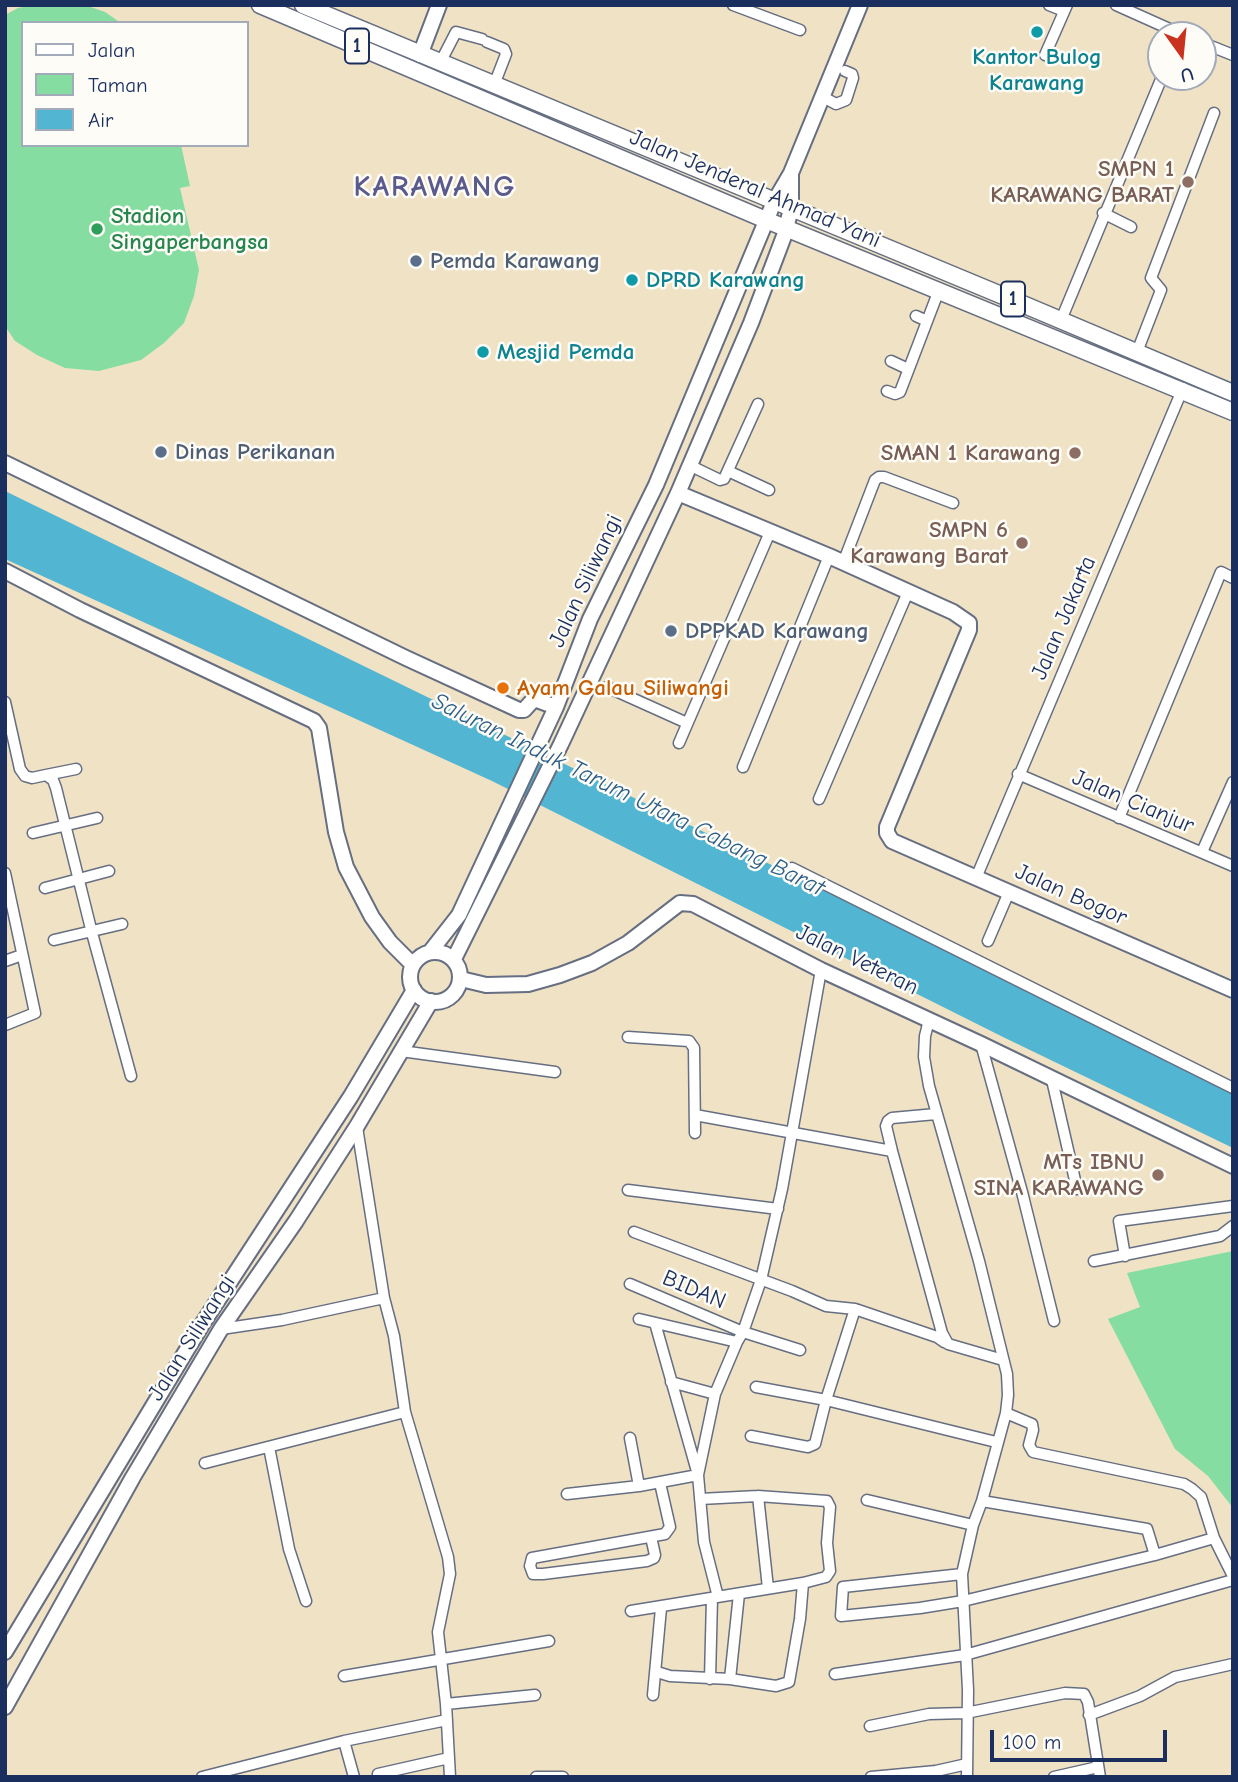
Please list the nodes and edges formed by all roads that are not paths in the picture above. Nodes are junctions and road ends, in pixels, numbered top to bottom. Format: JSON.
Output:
{"nodes":[{"id":1,"x":260,"y":5,"type":"edge"},
{"id":2,"x":303,"y":5,"type":"edge"},
{"id":3,"x":439,"y":5,"type":"edge"},
{"id":4,"x":733,"y":5,"type":"edge"},
{"id":5,"x":859,"y":5,"type":"edge"},
{"id":6,"x":1049,"y":5,"type":"edge"},
{"id":7,"x":1116,"y":5,"type":"edge"},
{"id":8,"x":1066,"y":8,"type":"edge"},
{"id":9,"x":1151,"y":21,"type":"edge"},
{"id":10,"x":800,"y":30,"type":"dead end"},
{"id":11,"x":420,"y":54,"type":"junction"},
{"id":12,"x":1045,"y":55,"type":"dead end"},
{"id":13,"x":440,"y":63,"type":"junction"},
{"id":14,"x":845,"y":71,"type":"dead end"},
{"id":15,"x":454,"y":77,"type":"junction"},
{"id":16,"x":494,"y":85,"type":"junction"},
{"id":17,"x":1156,"y":91,"type":"edge"},
{"id":18,"x":823,"y":97,"type":"junction"},
{"id":19,"x":527,"y":108,"type":"junction"},
{"id":20,"x":1214,"y":113,"type":"dead end"},
{"id":21,"x":791,"y":173,"type":"junction"},
{"id":22,"x":774,"y":202,"type":"junction"},
{"id":23,"x":791,"y":208,"type":"junction"},
{"id":24,"x":1104,"y":213,"type":"junction"},
{"id":25,"x":766,"y":220,"type":"junction"},
{"id":26,"x":786,"y":227,"type":"junction"},
{"id":27,"x":1132,"y":227,"type":"dead end"},
{"id":28,"x":939,"y":290,"type":"junction"},
{"id":29,"x":916,"y":316,"type":"dead end"},
{"id":30,"x":1061,"y":320,"type":"junction"},
{"id":31,"x":927,"y":321,"type":"junction"},
{"id":32,"x":1138,"y":352,"type":"junction"},
{"id":33,"x":709,"y":359,"type":"junction"},
{"id":34,"x":891,"y":361,"type":"dead end"},
{"id":35,"x":732,"y":366,"type":"junction"},
{"id":36,"x":908,"y":369,"type":"junction"},
{"id":37,"x":1188,"y":373,"type":"junction"},
{"id":38,"x":887,"y":391,"type":"dead end"},
{"id":39,"x":1182,"y":391,"type":"junction"},
{"id":40,"x":1233,"y":393,"type":"edge"},
{"id":41,"x":758,"y":404,"type":"dead end"},
{"id":42,"x":1233,"y":412,"type":"edge"},
{"id":43,"x":5,"y":463,"type":"edge"},
{"id":44,"x":689,"y":465,"type":"junction"},
{"id":45,"x":728,"y":471,"type":"junction"},
{"id":46,"x":769,"y":490,"type":"dead end"},
{"id":47,"x":678,"y":493,"type":"junction"},
{"id":48,"x":953,"y":503,"type":"dead end"},
{"id":49,"x":769,"y":532,"type":"junction"},
{"id":50,"x":829,"y":556,"type":"junction"},
{"id":51,"x":844,"y":563,"type":"junction"},
{"id":52,"x":5,"y":571,"type":"edge"},
{"id":53,"x":1233,"y":578,"type":"edge"},
{"id":54,"x":908,"y":593,"type":"junction"},
{"id":55,"x":590,"y":619,"type":"junction"},
{"id":56,"x":614,"y":630,"type":"junction"},
{"id":57,"x":607,"y":687,"type":"dead end"},
{"id":58,"x":5,"y":702,"type":"edge"},
{"id":59,"x":556,"y":707,"type":"junction"},
{"id":60,"x":688,"y":723,"type":"junction"},
{"id":61,"x":679,"y":743,"type":"dead end"},
{"id":62,"x":743,"y":767,"type":"dead end"},
{"id":63,"x":76,"y":769,"type":"dead end"},
{"id":64,"x":1018,"y":774,"type":"junction"},
{"id":65,"x":46,"y":775,"type":"junction"},
{"id":66,"x":1233,"y":782,"type":"edge"},
{"id":67,"x":819,"y":799,"type":"dead end"},
{"id":68,"x":97,"y":818,"type":"dead end"},
{"id":69,"x":1119,"y":818,"type":"junction"},
{"id":70,"x":66,"y":825,"type":"junction"},
{"id":71,"x":33,"y":833,"type":"dead end"},
{"id":72,"x":1202,"y":852,"type":"junction"},
{"id":73,"x":1233,"y":866,"type":"edge"},
{"id":74,"x":792,"y":868,"type":"dead end"},
{"id":75,"x":109,"y":871,"type":"dead end"},
{"id":76,"x":5,"y":873,"type":"edge"},
{"id":77,"x":976,"y":878,"type":"junction"},
{"id":78,"x":79,"y":879,"type":"junction"},
{"id":79,"x":45,"y":887,"type":"dead end"},
{"id":80,"x":1009,"y":892,"type":"junction"},
{"id":81,"x":122,"y":924,"type":"dead end"},
{"id":82,"x":92,"y":933,"type":"junction"},
{"id":83,"x":54,"y":940,"type":"dead end"},
{"id":84,"x":988,"y":941,"type":"dead end"},
{"id":85,"x":430,"y":952,"type":"junction"},
{"id":86,"x":22,"y":955,"type":"junction"},
{"id":87,"x":454,"y":959,"type":"junction"},
{"id":88,"x":5,"y":961,"type":"edge"},
{"id":89,"x":413,"y":965,"type":"junction"},
{"id":90,"x":821,"y":970,"type":"junction"},
{"id":91,"x":461,"y":979,"type":"junction"},
{"id":92,"x":414,"y":990,"type":"junction"},
{"id":93,"x":1233,"y":990,"type":"edge"},
{"id":94,"x":431,"y":1001,"type":"junction"},
{"id":95,"x":929,"y":1020,"type":"junction"},
{"id":96,"x":5,"y":1025,"type":"edge"},
{"id":97,"x":628,"y":1037,"type":"dead end"},
{"id":98,"x":981,"y":1044,"type":"junction"},
{"id":99,"x":401,"y":1051,"type":"junction"},
{"id":100,"x":555,"y":1072,"type":"dead end"},
{"id":101,"x":131,"y":1076,"type":"dead end"},
{"id":102,"x":1052,"y":1080,"type":"junction"},
{"id":103,"x":1233,"y":1088,"type":"edge"},
{"id":104,"x":936,"y":1114,"type":"junction"},
{"id":105,"x":695,"y":1115,"type":"junction"},
{"id":106,"x":356,"y":1126,"type":"junction"},
{"id":107,"x":695,"y":1133,"type":"dead end"},
{"id":108,"x":792,"y":1134,"type":"junction"},
{"id":109,"x":892,"y":1151,"type":"junction"},
{"id":110,"x":1233,"y":1166,"type":"edge"},
{"id":111,"x":1077,"y":1189,"type":"dead end"},
{"id":112,"x":628,"y":1190,"type":"dead end"},
{"id":113,"x":1233,"y":1206,"type":"edge"},
{"id":114,"x":778,"y":1209,"type":"junction"},
{"id":115,"x":1233,"y":1226,"type":"edge"},
{"id":116,"x":634,"y":1232,"type":"dead end"},
{"id":117,"x":1125,"y":1256,"type":"junction"},
{"id":118,"x":1094,"y":1261,"type":"dead end"},
{"id":119,"x":761,"y":1280,"type":"junction"},
{"id":120,"x":630,"y":1284,"type":"dead end"},
{"id":121,"x":384,"y":1298,"type":"junction"},
{"id":122,"x":855,"y":1308,"type":"junction"},
{"id":123,"x":639,"y":1319,"type":"dead end"},
{"id":124,"x":1054,"y":1321,"type":"dead end"},
{"id":125,"x":655,"y":1323,"type":"junction"},
{"id":126,"x":221,"y":1329,"type":"junction"},
{"id":127,"x":743,"y":1332,"type":"junction"},
{"id":128,"x":737,"y":1342,"type":"junction"},
{"id":129,"x":948,"y":1344,"type":"junction"},
{"id":130,"x":800,"y":1350,"type":"dead end"},
{"id":131,"x":1003,"y":1360,"type":"junction"},
{"id":132,"x":671,"y":1382,"type":"junction"},
{"id":133,"x":756,"y":1387,"type":"dead end"},
{"id":134,"x":715,"y":1394,"type":"junction"},
{"id":135,"x":826,"y":1400,"type":"junction"},
{"id":136,"x":405,"y":1412,"type":"junction"},
{"id":137,"x":1006,"y":1413,"type":"junction"},
{"id":138,"x":751,"y":1436,"type":"dead end"},
{"id":139,"x":630,"y":1438,"type":"dead end"},
{"id":140,"x":996,"y":1442,"type":"junction"},
{"id":141,"x":269,"y":1447,"type":"junction"},
{"id":142,"x":205,"y":1463,"type":"dead end"},
{"id":143,"x":698,"y":1475,"type":"junction"},
{"id":144,"x":660,"y":1482,"type":"junction"},
{"id":145,"x":639,"y":1486,"type":"junction"},
{"id":146,"x":567,"y":1494,"type":"dead end"},
{"id":147,"x":758,"y":1496,"type":"junction"},
{"id":148,"x":700,"y":1499,"type":"junction"},
{"id":149,"x":867,"y":1500,"type":"dead end"},
{"id":150,"x":982,"y":1501,"type":"junction"},
{"id":151,"x":973,"y":1525,"type":"junction"},
{"id":152,"x":651,"y":1537,"type":"junction"},
{"id":153,"x":1214,"y":1538,"type":"junction"},
{"id":154,"x":1154,"y":1555,"type":"junction"},
{"id":155,"x":962,"y":1574,"type":"junction"},
{"id":156,"x":1233,"y":1578,"type":"edge"},
{"id":157,"x":803,"y":1583,"type":"junction"},
{"id":158,"x":768,"y":1588,"type":"junction"},
{"id":159,"x":739,"y":1594,"type":"junction"},
{"id":160,"x":715,"y":1598,"type":"junction"},
{"id":161,"x":306,"y":1601,"type":"dead end"},
{"id":162,"x":963,"y":1601,"type":"junction"},
{"id":163,"x":661,"y":1608,"type":"junction"},
{"id":164,"x":631,"y":1611,"type":"dead end"},
{"id":165,"x":549,"y":1640,"type":"dead end"},
{"id":166,"x":5,"y":1652,"type":"edge"},
{"id":167,"x":965,"y":1655,"type":"junction"},
{"id":168,"x":440,"y":1658,"type":"junction"},
{"id":169,"x":1233,"y":1664,"type":"edge"},
{"id":170,"x":657,"y":1672,"type":"junction"},
{"id":171,"x":835,"y":1674,"type":"dead end"},
{"id":172,"x":344,"y":1675,"type":"dead end"},
{"id":173,"x":710,"y":1679,"type":"junction"},
{"id":174,"x":730,"y":1679,"type":"junction"},
{"id":175,"x":535,"y":1695,"type":"dead end"},
{"id":176,"x":653,"y":1695,"type":"dead end"},
{"id":177,"x":446,"y":1704,"type":"junction"},
{"id":178,"x":5,"y":1707,"type":"edge"},
{"id":179,"x":966,"y":1713,"type":"junction"},
{"id":180,"x":1089,"y":1715,"type":"junction"},
{"id":181,"x":447,"y":1720,"type":"junction"},
{"id":182,"x":870,"y":1726,"type":"dead end"},
{"id":183,"x":344,"y":1741,"type":"junction"},
{"id":184,"x":449,"y":1758,"type":"junction"},
{"id":185,"x":967,"y":1764,"type":"junction"},
{"id":186,"x":1099,"y":1772,"type":"edge"},
{"id":187,"x":378,"y":1774,"type":"dead end"},
{"id":188,"x":202,"y":1777,"type":"edge"},
{"id":189,"x":354,"y":1777,"type":"edge"},
{"id":190,"x":450,"y":1777,"type":"edge"},
{"id":191,"x":536,"y":1777,"type":"edge"},
{"id":192,"x":563,"y":1777,"type":"edge"},
{"id":193,"x":871,"y":1777,"type":"edge"},
{"id":194,"x":967,"y":1777,"type":"edge"},
{"id":195,"x":1054,"y":1777,"type":"edge"}],
"edges":[{"from":1,"to":15,"type":"main road","name":"Jalan Jenderal Ahmad Yani","number":"1"},
{"from":2,"to":11,"type":"main road","name":"Jalan Jenderal Ahmad Yani","number":"1"},
{"from":3,"to":11,"type":"main road"},
{"from":4,"to":10,"type":"street"},
{"from":5,"to":18,"type":"main road","name":"Jalan Siliwangi"},
{"from":6,"to":8,"type":"street"},
{"from":7,"to":9,"type":"street"},
{"from":8,"to":12,"type":"street"},
{"from":11,"to":13,"type":"main road","name":"Jalan Jenderal Ahmad Yani","number":"1"},
{"from":13,"to":15,"type":"main road","name":"Jalan Jenderal Ahmad Yani","number":"1"},
{"from":13,"to":16,"type":"street"},
{"from":14,"to":18,"type":"street"},
{"from":15,"to":16,"type":"main road","name":"Jalan Jenderal Ahmad Yani","number":"1"},
{"from":15,"to":19,"type":"main road","name":"Jalan Jenderal Ahmad Yani","number":"1"},
{"from":16,"to":19,"type":"main road","name":"Jalan Jenderal Ahmad Yani","number":"1"},
{"from":17,"to":24,"type":"street"},
{"from":18,"to":21,"type":"main road","name":"Jalan Siliwangi"},
{"from":19,"to":22,"type":"main road","name":"Jalan Jenderal Ahmad Yani","number":"1"},
{"from":19,"to":25,"type":"main road","name":"Jalan Jenderal Ahmad Yani","number":"1"},
{"from":20,"to":32,"type":"street"},
{"from":21,"to":22,"type":"main road","name":"Jalan Siliwangi"},
{"from":21,"to":23,"type":"main road","name":"Jalan Siliwangi"},
{"from":22,"to":23,"type":"main road","name":"Jalan Jenderal Ahmad Yani","number":"1"},
{"from":22,"to":25,"type":"main road","name":"Jalan Siliwangi"},
{"from":23,"to":26,"type":"main road","name":"Jalan Siliwangi"},
{"from":23,"to":30,"type":"main road","name":"Jalan Jenderal Ahmad Yani","number":"1"},
{"from":24,"to":27,"type":"street"},
{"from":24,"to":30,"type":"street"},
{"from":25,"to":26,"type":"main road","name":"Jalan Jenderal Ahmad Yani","number":"1"},
{"from":25,"to":33,"type":"main road","name":"Jalan Siliwangi"},
{"from":26,"to":28,"type":"main road","name":"Jalan Jenderal Ahmad Yani","number":"1"},
{"from":26,"to":35,"type":"main road","name":"Jalan Siliwangi"},
{"from":28,"to":31,"type":"street"},
{"from":28,"to":39,"type":"main road","name":"Jalan Jenderal Ahmad Yani","number":"1"},
{"from":29,"to":31,"type":"street"},
{"from":30,"to":32,"type":"main road","name":"Jalan Jenderal Ahmad Yani","number":"1"},
{"from":31,"to":36,"type":"street"},
{"from":32,"to":37,"type":"main road","name":"Jalan Jenderal Ahmad Yani","number":"1"},
{"from":33,"to":35,"type":"main road"},
{"from":33,"to":55,"type":"main road","name":"Jalan Siliwangi"},
{"from":34,"to":36,"type":"street"},
{"from":35,"to":44,"type":"main road","name":"Jalan Siliwangi"},
{"from":36,"to":38,"type":"street"},
{"from":37,"to":39,"type":"street","name":"Jalan Jakarta"},
{"from":37,"to":40,"type":"main road","name":"Jalan Jenderal Ahmad Yani","number":"1"},
{"from":39,"to":42,"type":"main road","name":"Jalan Jenderal Ahmad Yani","number":"1"},
{"from":39,"to":64,"type":"street","name":"Jalan Jakarta"},
{"from":41,"to":45,"type":"street"},
{"from":43,"to":59,"type":"main road"},
{"from":44,"to":45,"type":"street"},
{"from":44,"to":47,"type":"main road","name":"Jalan Siliwangi"},
{"from":45,"to":46,"type":"street"},
{"from":47,"to":49,"type":"main road"},
{"from":47,"to":56,"type":"main road","name":"Jalan Siliwangi"},
{"from":48,"to":51,"type":"street"},
{"from":49,"to":50,"type":"main road"},
{"from":49,"to":60,"type":"street"},
{"from":50,"to":51,"type":"main road"},
{"from":50,"to":62,"type":"street"},
{"from":51,"to":54,"type":"main road"},
{"from":52,"to":89,"type":"main road"},
{"from":53,"to":69,"type":"street"},
{"from":54,"to":67,"type":"street"},
{"from":54,"to":77,"type":"main road","name":"Jalan Bogor"},
{"from":55,"to":56,"type":"main road"},
{"from":55,"to":59,"type":"main road","name":"Jalan Siliwangi"},
{"from":56,"to":87,"type":"main road","name":"Jalan Siliwangi"},
{"from":57,"to":60,"type":"street"},
{"from":58,"to":65,"type":"street"},
{"from":59,"to":85,"type":"main road","name":"Jalan Siliwangi"},
{"from":60,"to":61,"type":"street"},
{"from":63,"to":65,"type":"street"},
{"from":64,"to":69,"type":"street","name":"Jalan Cianjur"},
{"from":64,"to":77,"type":"street","name":"Jalan Jakarta"},
{"from":65,"to":70,"type":"street"},
{"from":66,"to":72,"type":"street"},
{"from":68,"to":70,"type":"street"},
{"from":69,"to":72,"type":"street","name":"Jalan Cianjur"},
{"from":70,"to":71,"type":"street"},
{"from":70,"to":78,"type":"street"},
{"from":72,"to":73,"type":"street","name":"Jalan Cianjur"},
{"from":74,"to":103,"type":"street"},
{"from":75,"to":78,"type":"street"},
{"from":76,"to":86,"type":"street"},
{"from":77,"to":80,"type":"main road","name":"Jalan Bogor"},
{"from":78,"to":79,"type":"street"},
{"from":78,"to":82,"type":"street"},
{"from":80,"to":84,"type":"street"},
{"from":80,"to":93,"type":"main road","name":"Jalan Bogor"},
{"from":81,"to":82,"type":"street"},
{"from":82,"to":83,"type":"street"},
{"from":82,"to":101,"type":"street"},
{"from":85,"to":87,"type":"main road"},
{"from":85,"to":89,"type":"main road"},
{"from":86,"to":88,"type":"street"},
{"from":86,"to":96,"type":"street"},
{"from":87,"to":91,"type":"main road"},
{"from":89,"to":92,"type":"main road"},
{"from":90,"to":91,"type":"main road","name":"Jalan Veteran"},
{"from":90,"to":95,"type":"main road","name":"Jalan Veteran"},
{"from":90,"to":108,"type":"street"},
{"from":91,"to":94,"type":"main road"},
{"from":92,"to":94,"type":"main road"},
{"from":92,"to":166,"type":"main road","name":"Jalan Siliwangi"},
{"from":94,"to":99,"type":"main road","name":"Jalan Siliwangi"},
{"from":95,"to":98,"type":"main road","name":"Jalan Veteran"},
{"from":95,"to":104,"type":"street"},
{"from":97,"to":105,"type":"street"},
{"from":98,"to":102,"type":"main road","name":"Jalan Veteran"},
{"from":98,"to":124,"type":"street"},
{"from":99,"to":100,"type":"street"},
{"from":99,"to":106,"type":"main road","name":"Jalan Siliwangi"},
{"from":102,"to":110,"type":"main road","name":"Jalan Veteran"},
{"from":102,"to":111,"type":"street"},
{"from":104,"to":109,"type":"street"},
{"from":104,"to":131,"type":"street"},
{"from":105,"to":107,"type":"street"},
{"from":105,"to":108,"type":"street"},
{"from":106,"to":121,"type":"street"},
{"from":106,"to":126,"type":"main road","name":"Jalan Siliwangi"},
{"from":108,"to":109,"type":"street"},
{"from":108,"to":114,"type":"street"},
{"from":109,"to":129,"type":"street"},
{"from":112,"to":114,"type":"street"},
{"from":113,"to":117,"type":"street"},
{"from":114,"to":119,"type":"street"},
{"from":115,"to":117,"type":"street"},
{"from":116,"to":119,"type":"street"},
{"from":117,"to":118,"type":"street"},
{"from":119,"to":122,"type":"street"},
{"from":119,"to":127,"type":"street"},
{"from":120,"to":127,"type":"street","name":"BIDAN"},
{"from":121,"to":126,"type":"street"},
{"from":121,"to":136,"type":"street"},
{"from":122,"to":129,"type":"street"},
{"from":122,"to":135,"type":"street"},
{"from":123,"to":125,"type":"street"},
{"from":125,"to":128,"type":"street"},
{"from":125,"to":132,"type":"street"},
{"from":126,"to":178,"type":"main road","name":"Jalan Siliwangi"},
{"from":127,"to":128,"type":"street"},
{"from":127,"to":130,"type":"street","name":"BIDAN"},
{"from":128,"to":134,"type":"street"},
{"from":129,"to":131,"type":"street"},
{"from":131,"to":137,"type":"street"},
{"from":132,"to":134,"type":"street"},
{"from":132,"to":143,"type":"street"},
{"from":133,"to":135,"type":"street"},
{"from":134,"to":143,"type":"street"},
{"from":135,"to":138,"type":"street"},
{"from":135,"to":140,"type":"street"},
{"from":136,"to":141,"type":"street"},
{"from":136,"to":168,"type":"street"},
{"from":137,"to":140,"type":"street"},
{"from":137,"to":153,"type":"street"},
{"from":139,"to":145,"type":"street"},
{"from":140,"to":150,"type":"street"},
{"from":141,"to":142,"type":"street"},
{"from":141,"to":161,"type":"street"},
{"from":143,"to":144,"type":"street"},
{"from":143,"to":148,"type":"street"},
{"from":144,"to":145,"type":"street"},
{"from":144,"to":152,"type":"street"},
{"from":145,"to":146,"type":"street"},
{"from":147,"to":148,"type":"street"},
{"from":147,"to":157,"type":"street"},
{"from":147,"to":158,"type":"street"},
{"from":148,"to":160,"type":"street"},
{"from":149,"to":151,"type":"street"},
{"from":150,"to":151,"type":"street"},
{"from":150,"to":154,"type":"street"},
{"from":151,"to":155,"type":"street"},
{"from":152,"to":152,"type":"street"},
{"from":153,"to":154,"type":"street"},
{"from":153,"to":156,"type":"street"},
{"from":154,"to":162,"type":"street"},
{"from":155,"to":162,"type":"street"},
{"from":155,"to":162,"type":"street"},
{"from":156,"to":167,"type":"street"},
{"from":157,"to":158,"type":"street"},
{"from":157,"to":174,"type":"street"},
{"from":158,"to":159,"type":"street"},
{"from":159,"to":160,"type":"street"},
{"from":159,"to":174,"type":"street"},
{"from":160,"to":163,"type":"street"},
{"from":160,"to":173,"type":"street"},
{"from":162,"to":167,"type":"street"},
{"from":163,"to":164,"type":"street"},
{"from":163,"to":170,"type":"street"},
{"from":165,"to":168,"type":"street"},
{"from":167,"to":171,"type":"street"},
{"from":167,"to":179,"type":"street"},
{"from":168,"to":172,"type":"street"},
{"from":168,"to":177,"type":"street"},
{"from":169,"to":180,"type":"street"},
{"from":170,"to":173,"type":"street"},
{"from":170,"to":176,"type":"street"},
{"from":173,"to":174,"type":"street"},
{"from":175,"to":177,"type":"street"},
{"from":177,"to":181,"type":"street"},
{"from":179,"to":180,"type":"street"},
{"from":179,"to":182,"type":"street"},
{"from":179,"to":185,"type":"street"},
{"from":180,"to":186,"type":"street"},
{"from":181,"to":183,"type":"street"},
{"from":181,"to":184,"type":"street"},
{"from":183,"to":188,"type":"street"},
{"from":183,"to":189,"type":"street"},
{"from":184,"to":187,"type":"street"},
{"from":184,"to":190,"type":"street"},
{"from":185,"to":193,"type":"street"},
{"from":185,"to":194,"type":"street"},
{"from":186,"to":195,"type":"street"},
{"from":191,"to":192,"type":"street"}]}
